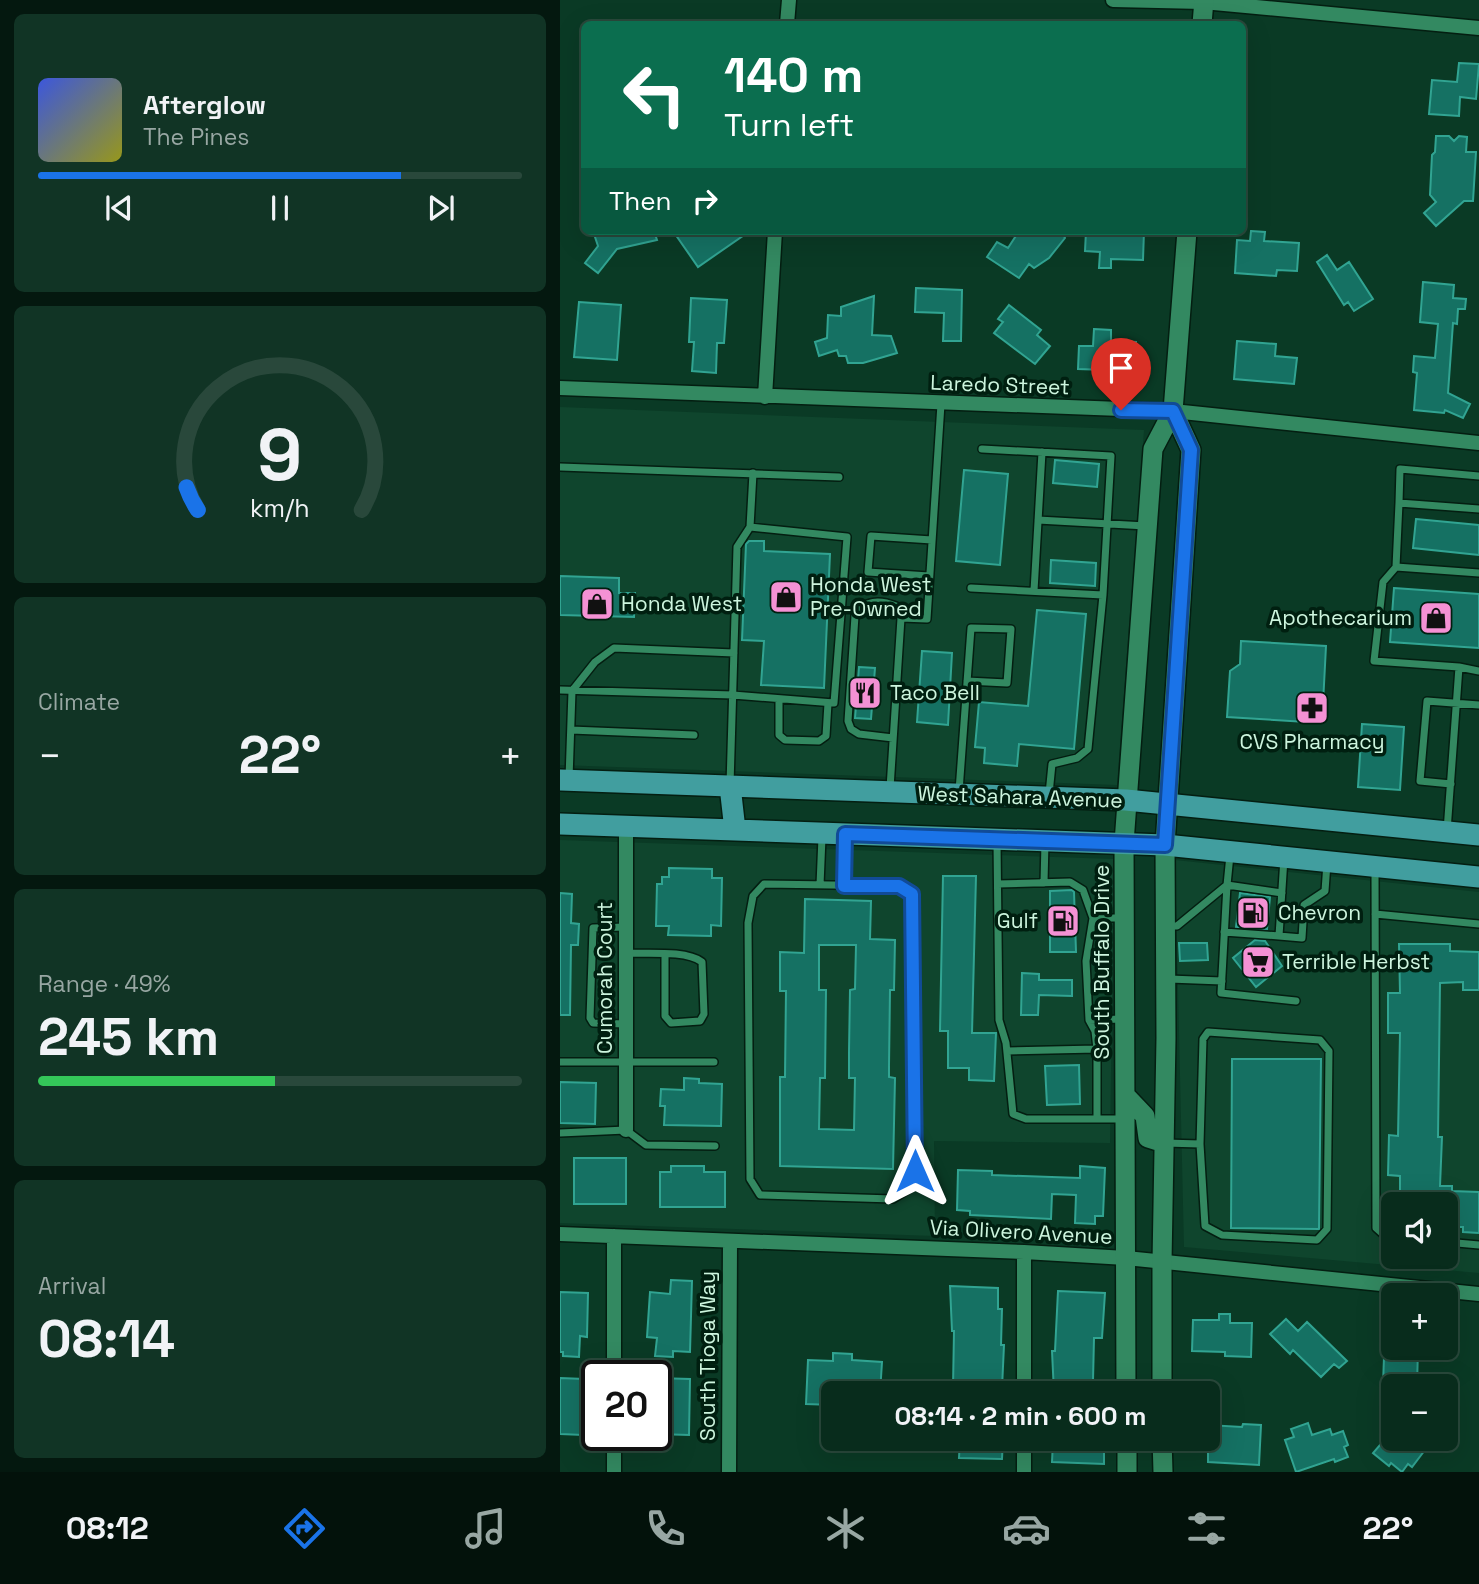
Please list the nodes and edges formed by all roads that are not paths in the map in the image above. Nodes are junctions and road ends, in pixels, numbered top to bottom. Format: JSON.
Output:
{"nodes":[{"id":1,"x":789,"y":0,"type":"edge"},
{"id":2,"x":1113,"y":0,"type":"edge"},
{"id":3,"x":1203,"y":1,"type":"edge"},
{"id":4,"x":787,"y":21,"type":"edge"},
{"id":5,"x":1202,"y":21,"type":"edge"},
{"id":6,"x":1479,"y":29,"type":"edge"},
{"id":7,"x":775,"y":235,"type":"edge"},
{"id":8,"x":1187,"y":235,"type":"edge"},
{"id":9,"x":560,"y":388,"type":"edge"},
{"id":10,"x":765,"y":397,"type":"junction"},
{"id":11,"x":941,"y":404,"type":"junction"},
{"id":12,"x":1173,"y":411,"type":"junction"},
{"id":13,"x":1479,"y":443,"type":"edge"},
{"id":14,"x":982,"y":449,"type":"dead end"},
{"id":15,"x":1042,"y":452,"type":"junction"},
{"id":16,"x":560,"y":467,"type":"edge"},
{"id":17,"x":753,"y":473,"type":"junction"},
{"id":18,"x":1479,"y":476,"type":"edge"},
{"id":19,"x":839,"y":477,"type":"dead end"},
{"id":20,"x":1399,"y":503,"type":"junction"},
{"id":21,"x":1479,"y":509,"type":"edge"},
{"id":22,"x":1038,"y":520,"type":"junction"},
{"id":23,"x":1107,"y":524,"type":"junction"},
{"id":24,"x":1147,"y":526,"type":"junction"},
{"id":25,"x":750,"y":527,"type":"junction"},
{"id":26,"x":932,"y":540,"type":"junction"},
{"id":27,"x":1396,"y":566,"type":"junction"},
{"id":28,"x":1479,"y":573,"type":"edge"},
{"id":29,"x":929,"y":576,"type":"junction"},
{"id":30,"x":971,"y":588,"type":"dead end"},
{"id":31,"x":1034,"y":592,"type":"junction"},
{"id":32,"x":1103,"y":595,"type":"junction"},
{"id":33,"x":901,"y":618,"type":"junction"},
{"id":34,"x":734,"y":653,"type":"junction"},
{"id":35,"x":1459,"y":667,"type":"junction"},
{"id":36,"x":1479,"y":671,"type":"edge"},
{"id":37,"x":967,"y":681,"type":"junction"},
{"id":38,"x":560,"y":690,"type":"edge"},
{"id":39,"x":572,"y":691,"type":"junction"},
{"id":40,"x":733,"y":695,"type":"junction"},
{"id":41,"x":779,"y":699,"type":"junction"},
{"id":42,"x":828,"y":703,"type":"junction"},
{"id":43,"x":1457,"y":704,"type":"junction"},
{"id":44,"x":1479,"y":705,"type":"edge"},
{"id":45,"x":571,"y":730,"type":"junction"},
{"id":46,"x":694,"y":735,"type":"dead end"},
{"id":47,"x":893,"y":737,"type":"junction"},
{"id":48,"x":565,"y":780,"type":"edge"},
{"id":49,"x":1451,"y":784,"type":"junction"},
{"id":50,"x":730,"y":786,"type":"junction"},
{"id":51,"x":889,"y":792,"type":"junction"},
{"id":52,"x":959,"y":795,"type":"junction"},
{"id":53,"x":1048,"y":798,"type":"junction"},
{"id":54,"x":1126,"y":800,"type":"junction"},
{"id":55,"x":1167,"y":804,"type":"junction"},
{"id":56,"x":560,"y":824,"type":"edge"},
{"id":57,"x":626,"y":826,"type":"junction"},
{"id":58,"x":735,"y":830,"type":"junction"},
{"id":59,"x":1447,"y":832,"type":"junction"},
{"id":60,"x":822,"y":833,"type":"junction"},
{"id":61,"x":845,"y":834,"type":"junction"},
{"id":62,"x":1479,"y":835,"type":"edge"},
{"id":63,"x":997,"y":839,"type":"junction"},
{"id":64,"x":1045,"y":841,"type":"junction"},
{"id":65,"x":1124,"y":844,"type":"junction"},
{"id":66,"x":1165,"y":845,"type":"junction"},
{"id":67,"x":1231,"y":852,"type":"junction"},
{"id":68,"x":1284,"y":857,"type":"junction"},
{"id":69,"x":1327,"y":862,"type":"junction"},
{"id":70,"x":1479,"y":864,"type":"edge"},
{"id":71,"x":1375,"y":867,"type":"junction"},
{"id":72,"x":1454,"y":875,"type":"junction"},
{"id":73,"x":1479,"y":877,"type":"edge"},
{"id":74,"x":1044,"y":883,"type":"junction"},
{"id":75,"x":998,"y":884,"type":"junction"},
{"id":76,"x":820,"y":885,"type":"junction"},
{"id":77,"x":1227,"y":885,"type":"junction"},
{"id":78,"x":844,"y":886,"type":"junction"},
{"id":79,"x":1282,"y":893,"type":"junction"},
{"id":80,"x":1375,"y":914,"type":"junction"},
{"id":81,"x":1093,"y":918,"type":"junction"},
{"id":82,"x":1123,"y":918,"type":"junction"},
{"id":83,"x":1479,"y":923,"type":"edge"},
{"id":84,"x":1164,"y":926,"type":"junction"},
{"id":85,"x":626,"y":927,"type":"junction"},
{"id":86,"x":1224,"y":932,"type":"junction"},
{"id":87,"x":1279,"y":936,"type":"junction"},
{"id":88,"x":626,"y":953,"type":"junction"},
{"id":89,"x":665,"y":955,"type":"junction"},
{"id":90,"x":1165,"y":979,"type":"junction"},
{"id":91,"x":1222,"y":981,"type":"junction"},
{"id":92,"x":1296,"y":1000,"type":"dead end"},
{"id":93,"x":1124,"y":1019,"type":"junction"},
{"id":94,"x":1089,"y":1020,"type":"junction"},
{"id":95,"x":626,"y":1024,"type":"junction"},
{"id":96,"x":1097,"y":1049,"type":"junction"},
{"id":97,"x":1007,"y":1051,"type":"junction"},
{"id":98,"x":560,"y":1062,"type":"edge"},
{"id":99,"x":714,"y":1062,"type":"dead end"},
{"id":100,"x":626,"y":1063,"type":"junction"},
{"id":101,"x":1125,"y":1095,"type":"junction"},
{"id":102,"x":1097,"y":1119,"type":"junction"},
{"id":103,"x":1125,"y":1119,"type":"junction"},
{"id":104,"x":626,"y":1130,"type":"junction"},
{"id":105,"x":560,"y":1133,"type":"edge"},
{"id":106,"x":1164,"y":1143,"type":"junction"},
{"id":107,"x":1200,"y":1144,"type":"junction"},
{"id":108,"x":715,"y":1146,"type":"dead end"},
{"id":109,"x":1381,"y":1232,"type":"edge"},
{"id":110,"x":560,"y":1234,"type":"edge"},
{"id":111,"x":614,"y":1236,"type":"junction"},
{"id":112,"x":730,"y":1241,"type":"junction"},
{"id":113,"x":1458,"y":1243,"type":"edge"},
{"id":114,"x":1479,"y":1245,"type":"edge"},
{"id":115,"x":1024,"y":1252,"type":"junction"},
{"id":116,"x":1126,"y":1258,"type":"junction"},
{"id":117,"x":1162,"y":1262,"type":"junction"},
{"id":118,"x":1479,"y":1294,"type":"edge"},
{"id":119,"x":614,"y":1360,"type":"edge"},
{"id":120,"x":1024,"y":1381,"type":"edge"},
{"id":121,"x":1126,"y":1381,"type":"edge"},
{"id":122,"x":1162,"y":1381,"type":"edge"},
{"id":123,"x":614,"y":1451,"type":"edge"},
{"id":124,"x":1024,"y":1451,"type":"edge"},
{"id":125,"x":1127,"y":1451,"type":"edge"},
{"id":126,"x":1162,"y":1451,"type":"edge"},
{"id":127,"x":614,"y":1472,"type":"edge"},
{"id":128,"x":729,"y":1472,"type":"edge"},
{"id":129,"x":1024,"y":1472,"type":"edge"},
{"id":130,"x":1127,"y":1472,"type":"edge"},
{"id":131,"x":1163,"y":1472,"type":"edge"}],
"edges":[{"from":1,"to":4,"type":"street"},
{"from":2,"to":3,"type":"street"},
{"from":3,"to":5,"type":"main road"},
{"from":3,"to":6,"type":"street"},
{"from":7,"to":10,"type":"street"},
{"from":8,"to":12,"type":"main road","name":"South Buffalo Drive"},
{"from":9,"to":10,"type":"street","name":"Laredo Street"},
{"from":10,"to":11,"type":"street","name":"Laredo Street"},
{"from":11,"to":12,"type":"street","name":"Laredo Street"},
{"from":11,"to":26,"type":"lane"},
{"from":12,"to":13,"type":"street","name":"Laredo Street"},
{"from":12,"to":24,"type":"main road","name":"South Buffalo Drive"},
{"from":12,"to":55,"type":"main road","name":"South Buffalo Drive"},
{"from":14,"to":15,"type":"lane"},
{"from":15,"to":22,"type":"lane"},
{"from":15,"to":23,"type":"lane"},
{"from":16,"to":17,"type":"lane"},
{"from":17,"to":19,"type":"lane"},
{"from":17,"to":25,"type":"lane"},
{"from":18,"to":20,"type":"lane"},
{"from":20,"to":21,"type":"lane"},
{"from":20,"to":27,"type":"lane"},
{"from":22,"to":23,"type":"lane"},
{"from":22,"to":31,"type":"lane"},
{"from":23,"to":24,"type":"lane"},
{"from":23,"to":32,"type":"lane"},
{"from":24,"to":54,"type":"main road","name":"South Buffalo Drive"},
{"from":25,"to":34,"type":"lane"},
{"from":25,"to":42,"type":"lane"},
{"from":26,"to":29,"type":"lane"},
{"from":26,"to":29,"type":"lane"},
{"from":27,"to":28,"type":"lane"},
{"from":27,"to":35,"type":"lane"},
{"from":29,"to":33,"type":"lane"},
{"from":30,"to":31,"type":"lane"},
{"from":31,"to":32,"type":"lane"},
{"from":32,"to":53,"type":"lane"},
{"from":33,"to":47,"type":"lane"},
{"from":33,"to":47,"type":"lane"},
{"from":34,"to":39,"type":"lane"},
{"from":34,"to":40,"type":"lane"},
{"from":35,"to":36,"type":"lane"},
{"from":35,"to":43,"type":"lane"},
{"from":37,"to":37,"type":"lane"},
{"from":37,"to":52,"type":"lane"},
{"from":38,"to":39,"type":"lane"},
{"from":39,"to":40,"type":"lane"},
{"from":39,"to":45,"type":"lane"},
{"from":40,"to":41,"type":"lane"},
{"from":40,"to":50,"type":"lane"},
{"from":41,"to":42,"type":"lane"},
{"from":41,"to":42,"type":"lane"},
{"from":43,"to":44,"type":"lane"},
{"from":43,"to":49,"type":"lane"},
{"from":43,"to":49,"type":"lane"},
{"from":45,"to":46,"type":"lane"},
{"from":45,"to":48,"type":"lane"},
{"from":47,"to":51,"type":"lane"},
{"from":48,"to":50,"type":"main road","name":"West Sahara Avenue"},
{"from":49,"to":59,"type":"lane"},
{"from":50,"to":51,"type":"main road","name":"West Sahara Avenue"},
{"from":50,"to":58,"type":"main road"},
{"from":51,"to":52,"type":"main road","name":"West Sahara Avenue"},
{"from":52,"to":53,"type":"main road","name":"West Sahara Avenue"},
{"from":53,"to":54,"type":"main road","name":"West Sahara Avenue"},
{"from":54,"to":55,"type":"main road","name":"West Sahara Avenue"},
{"from":54,"to":65,"type":"main road","name":"South Buffalo Drive"},
{"from":55,"to":59,"type":"main road","name":"West Sahara Avenue"},
{"from":55,"to":66,"type":"main road","name":"South Buffalo Drive"},
{"from":56,"to":57,"type":"main road","name":"West Sahara Avenue"},
{"from":57,"to":58,"type":"main road","name":"West Sahara Avenue"},
{"from":57,"to":85,"type":"street","name":"Cumorah Court"},
{"from":58,"to":60,"type":"main road","name":"West Sahara Avenue"},
{"from":59,"to":62,"type":"main road","name":"West Sahara Avenue"},
{"from":60,"to":61,"type":"main road","name":"West Sahara Avenue"},
{"from":60,"to":76,"type":"lane"},
{"from":61,"to":63,"type":"main road","name":"West Sahara Avenue"},
{"from":61,"to":78,"type":"lane"},
{"from":63,"to":64,"type":"main road","name":"West Sahara Avenue"},
{"from":63,"to":75,"type":"lane"},
{"from":64,"to":65,"type":"main road","name":"West Sahara Avenue"},
{"from":64,"to":74,"type":"lane"},
{"from":65,"to":66,"type":"main road","name":"West Sahara Avenue"},
{"from":65,"to":82,"type":"main road","name":"South Buffalo Drive"},
{"from":66,"to":67,"type":"main road","name":"West Sahara Avenue"},
{"from":66,"to":84,"type":"main road","name":"South Buffalo Drive"},
{"from":67,"to":68,"type":"main road","name":"West Sahara Avenue"},
{"from":67,"to":77,"type":"lane"},
{"from":68,"to":69,"type":"main road","name":"West Sahara Avenue"},
{"from":68,"to":79,"type":"lane"},
{"from":69,"to":71,"type":"main road","name":"West Sahara Avenue"},
{"from":69,"to":87,"type":"lane"},
{"from":70,"to":72,"type":"main road"},
{"from":71,"to":72,"type":"main road","name":"West Sahara Avenue"},
{"from":71,"to":80,"type":"lane"},
{"from":72,"to":73,"type":"main road","name":"West Sahara Avenue"},
{"from":74,"to":75,"type":"lane"},
{"from":74,"to":81,"type":"lane"},
{"from":75,"to":97,"type":"lane"},
{"from":76,"to":78,"type":"lane"},
{"from":76,"to":78,"type":"lane"},
{"from":77,"to":79,"type":"lane"},
{"from":77,"to":84,"type":"lane"},
{"from":77,"to":86,"type":"lane"},
{"from":79,"to":87,"type":"lane"},
{"from":80,"to":83,"type":"lane"},
{"from":80,"to":109,"type":"lane"},
{"from":81,"to":82,"type":"lane"},
{"from":81,"to":94,"type":"lane"},
{"from":82,"to":93,"type":"main road","name":"South Buffalo Drive"},
{"from":84,"to":90,"type":"main road","name":"South Buffalo Drive"},
{"from":85,"to":88,"type":"street","name":"Cumorah Court"},
{"from":85,"to":95,"type":"lane"},
{"from":86,"to":87,"type":"lane"},
{"from":86,"to":91,"type":"lane"},
{"from":88,"to":89,"type":"lane"},
{"from":88,"to":95,"type":"street","name":"Cumorah Court"},
{"from":89,"to":89,"type":"lane"},
{"from":90,"to":91,"type":"lane"},
{"from":90,"to":106,"type":"main road","name":"South Buffalo Drive"},
{"from":91,"to":92,"type":"lane"},
{"from":93,"to":94,"type":"lane"},
{"from":93,"to":101,"type":"main road","name":"South Buffalo Drive"},
{"from":94,"to":96,"type":"lane"},
{"from":95,"to":100,"type":"street","name":"Cumorah Court"},
{"from":96,"to":97,"type":"lane"},
{"from":96,"to":102,"type":"lane"},
{"from":97,"to":102,"type":"lane"},
{"from":98,"to":100,"type":"lane"},
{"from":99,"to":100,"type":"lane"},
{"from":100,"to":104,"type":"street","name":"Cumorah Court"},
{"from":101,"to":103,"type":"main road","name":"South Buffalo Drive"},
{"from":101,"to":106,"type":"main road"},
{"from":102,"to":103,"type":"lane"},
{"from":103,"to":116,"type":"main road","name":"South Buffalo Drive"},
{"from":104,"to":105,"type":"lane"},
{"from":104,"to":108,"type":"lane"},
{"from":106,"to":107,"type":"lane"},
{"from":106,"to":117,"type":"main road","name":"South Buffalo Drive"},
{"from":107,"to":107,"type":"lane"},
{"from":110,"to":111,"type":"street","name":"Via Olivero Avenue"},
{"from":111,"to":112,"type":"street","name":"Via Olivero Avenue"},
{"from":111,"to":119,"type":"street"},
{"from":112,"to":115,"type":"street","name":"Via Olivero Avenue"},
{"from":112,"to":128,"type":"street","name":"South Tioga Way"},
{"from":113,"to":114,"type":"lane"},
{"from":115,"to":116,"type":"street","name":"Via Olivero Avenue"},
{"from":115,"to":120,"type":"street"},
{"from":116,"to":117,"type":"street","name":"Via Olivero Avenue"},
{"from":116,"to":121,"type":"main road","name":"South Buffalo Drive"},
{"from":117,"to":118,"type":"street","name":"Via Olivero Avenue"},
{"from":117,"to":122,"type":"main road","name":"South Buffalo Drive"},
{"from":123,"to":127,"type":"street"},
{"from":124,"to":129,"type":"street"},
{"from":125,"to":130,"type":"main road"},
{"from":126,"to":131,"type":"main road"}]}
